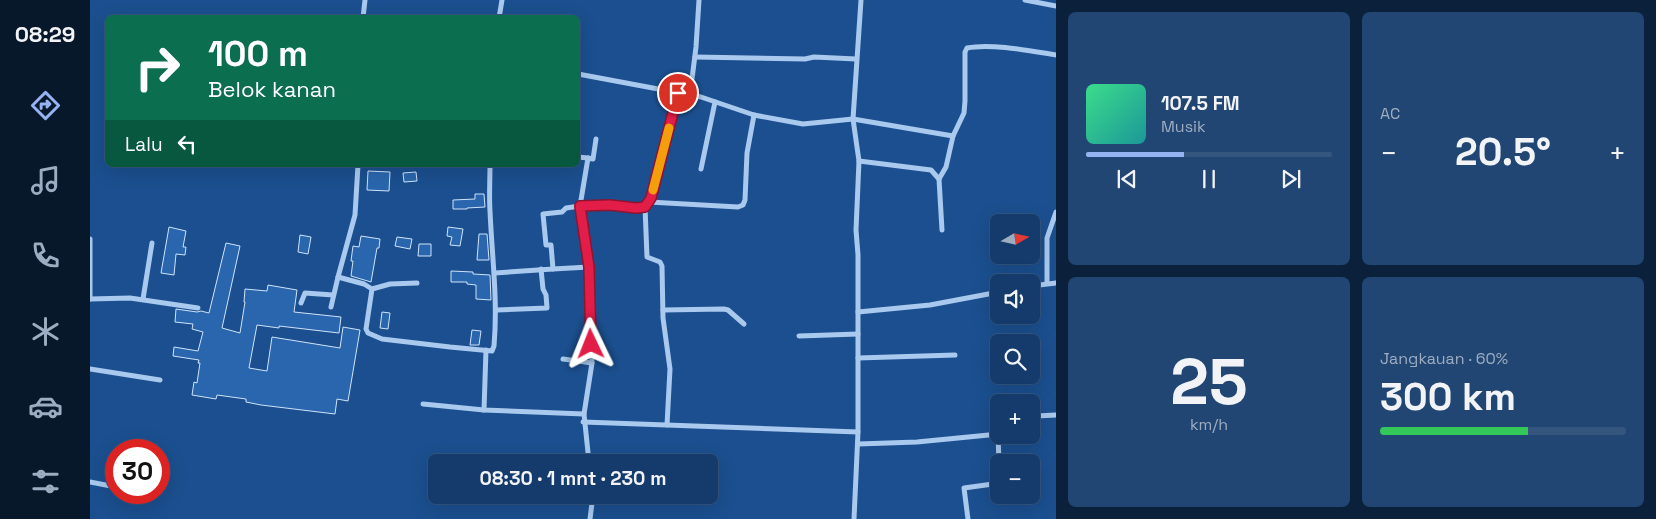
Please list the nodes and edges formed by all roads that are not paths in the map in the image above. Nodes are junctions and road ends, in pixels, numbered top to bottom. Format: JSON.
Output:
{"nodes":[{"id":1,"x":365,"y":0,"type":"edge"},
{"id":2,"x":502,"y":0,"type":"edge"},
{"id":3,"x":699,"y":0,"type":"edge"},
{"id":4,"x":861,"y":0,"type":"edge"},
{"id":5,"x":1025,"y":0,"type":"edge"},
{"id":6,"x":1056,"y":6,"type":"edge"},
{"id":7,"x":364,"y":15,"type":"edge"},
{"id":8,"x":500,"y":15,"type":"edge"},
{"id":9,"x":1056,"y":54,"type":"edge"},
{"id":10,"x":695,"y":57,"type":"junction"},
{"id":11,"x":856,"y":59,"type":"junction"},
{"id":12,"x":580,"y":74,"type":"edge"},
{"id":13,"x":678,"y":93,"type":"junction"},
{"id":14,"x":690,"y":95,"type":"junction"},
{"id":15,"x":715,"y":102,"type":"junction"},
{"id":16,"x":754,"y":115,"type":"junction"},
{"id":17,"x":853,"y":119,"type":"junction"},
{"id":18,"x":953,"y":136,"type":"junction"},
{"id":19,"x":596,"y":139,"type":"dead end"},
{"id":20,"x":580,"y":156,"type":"edge"},
{"id":21,"x":588,"y":158,"type":"junction"},
{"id":22,"x":859,"y":161,"type":"junction"},
{"id":23,"x":358,"y":167,"type":"edge"},
{"id":24,"x":490,"y":167,"type":"edge"},
{"id":25,"x":701,"y":169,"type":"dead end"},
{"id":26,"x":939,"y":179,"type":"junction"},
{"id":27,"x":649,"y":202,"type":"junction"},
{"id":28,"x":580,"y":206,"type":"junction"},
{"id":29,"x":645,"y":207,"type":"junction"},
{"id":30,"x":1056,"y":212,"type":"edge"},
{"id":31,"x":942,"y":230,"type":"dead end"},
{"id":32,"x":90,"y":239,"type":"edge"},
{"id":33,"x":152,"y":243,"type":"dead end"},
{"id":34,"x":90,"y":261,"type":"edge"},
{"id":35,"x":589,"y":267,"type":"junction"},
{"id":36,"x":541,"y":269,"type":"junction"},
{"id":37,"x":553,"y":269,"type":"junction"},
{"id":38,"x":495,"y":273,"type":"junction"},
{"id":39,"x":338,"y":277,"type":"junction"},
{"id":40,"x":417,"y":283,"type":"dead end"},
{"id":41,"x":1047,"y":283,"type":"junction"},
{"id":42,"x":1056,"y":283,"type":"edge"},
{"id":43,"x":1040,"y":284,"type":"edge"},
{"id":44,"x":372,"y":289,"type":"junction"},
{"id":45,"x":990,"y":294,"type":"edge"},
{"id":46,"x":333,"y":295,"type":"junction"},
{"id":47,"x":90,"y":299,"type":"edge"},
{"id":48,"x":144,"y":299,"type":"junction"},
{"id":49,"x":301,"y":303,"type":"dead end"},
{"id":50,"x":331,"y":307,"type":"dead end"},
{"id":51,"x":198,"y":308,"type":"dead end"},
{"id":52,"x":497,"y":310,"type":"junction"},
{"id":53,"x":663,"y":310,"type":"junction"},
{"id":54,"x":858,"y":312,"type":"junction"},
{"id":55,"x":744,"y":324,"type":"dead end"},
{"id":56,"x":858,"y":334,"type":"junction"},
{"id":57,"x":799,"y":336,"type":"dead end"},
{"id":58,"x":486,"y":350,"type":"junction"},
{"id":59,"x":955,"y":355,"type":"dead end"},
{"id":60,"x":858,"y":358,"type":"junction"},
{"id":61,"x":563,"y":359,"type":"dead end"},
{"id":62,"x":592,"y":363,"type":"junction"},
{"id":63,"x":90,"y":369,"type":"edge"},
{"id":64,"x":160,"y":380,"type":"dead end"},
{"id":65,"x":423,"y":404,"type":"dead end"},
{"id":66,"x":484,"y":410,"type":"junction"},
{"id":67,"x":584,"y":414,"type":"junction"},
{"id":68,"x":1056,"y":415,"type":"edge"},
{"id":69,"x":1040,"y":416,"type":"edge"},
{"id":70,"x":583,"y":422,"type":"junction"},
{"id":71,"x":667,"y":425,"type":"junction"},
{"id":72,"x":858,"y":432,"type":"junction"},
{"id":73,"x":990,"y":435,"type":"edge"},
{"id":74,"x":858,"y":444,"type":"junction"},
{"id":75,"x":588,"y":454,"type":"edge"},
{"id":76,"x":90,"y":482,"type":"edge"},
{"id":77,"x":105,"y":484,"type":"edge"},
{"id":78,"x":990,"y":484,"type":"edge"},
{"id":79,"x":592,"y":504,"type":"edge"},
{"id":80,"x":590,"y":519,"type":"edge"},
{"id":81,"x":854,"y":519,"type":"edge"},
{"id":82,"x":968,"y":519,"type":"edge"}],
"edges":[{"from":1,"to":7,"type":"street"},
{"from":2,"to":8,"type":"street"},
{"from":3,"to":10,"type":"street"},
{"from":4,"to":11,"type":"street"},
{"from":5,"to":6,"type":"street"},
{"from":9,"to":18,"type":"street"},
{"from":10,"to":11,"type":"street"},
{"from":10,"to":14,"type":"street"},
{"from":11,"to":17,"type":"street"},
{"from":12,"to":13,"type":"street"},
{"from":13,"to":14,"type":"street"},
{"from":13,"to":27,"type":"street"},
{"from":14,"to":15,"type":"street"},
{"from":15,"to":16,"type":"street"},
{"from":15,"to":25,"type":"street"},
{"from":16,"to":17,"type":"street"},
{"from":16,"to":27,"type":"street"},
{"from":17,"to":18,"type":"street"},
{"from":17,"to":22,"type":"street"},
{"from":18,"to":26,"type":"street"},
{"from":19,"to":21,"type":"street"},
{"from":20,"to":21,"type":"street"},
{"from":21,"to":28,"type":"street"},
{"from":22,"to":26,"type":"street"},
{"from":22,"to":54,"type":"street"},
{"from":23,"to":39,"type":"street"},
{"from":24,"to":38,"type":"street"},
{"from":26,"to":31,"type":"street"},
{"from":27,"to":29,"type":"street"},
{"from":28,"to":29,"type":"street"},
{"from":28,"to":35,"type":"street"},
{"from":28,"to":37,"type":"street"},
{"from":29,"to":53,"type":"street"},
{"from":30,"to":41,"type":"street"},
{"from":32,"to":34,"type":"street"},
{"from":33,"to":48,"type":"street"},
{"from":34,"to":47,"type":"street"},
{"from":35,"to":37,"type":"street"},
{"from":35,"to":62,"type":"street"},
{"from":36,"to":37,"type":"street"},
{"from":36,"to":38,"type":"street"},
{"from":36,"to":52,"type":"street"},
{"from":38,"to":52,"type":"street"},
{"from":39,"to":44,"type":"street"},
{"from":39,"to":46,"type":"street"},
{"from":40,"to":44,"type":"street"},
{"from":41,"to":42,"type":"street"},
{"from":41,"to":43,"type":"street"},
{"from":44,"to":58,"type":"street"},
{"from":45,"to":54,"type":"street"},
{"from":46,"to":49,"type":"street"},
{"from":46,"to":50,"type":"street"},
{"from":47,"to":48,"type":"street"},
{"from":48,"to":51,"type":"street"},
{"from":52,"to":58,"type":"street"},
{"from":53,"to":55,"type":"street"},
{"from":53,"to":71,"type":"street"},
{"from":54,"to":56,"type":"street"},
{"from":56,"to":57,"type":"street"},
{"from":56,"to":60,"type":"street"},
{"from":58,"to":66,"type":"street"},
{"from":59,"to":60,"type":"street"},
{"from":60,"to":72,"type":"street"},
{"from":61,"to":62,"type":"street"},
{"from":62,"to":67,"type":"street"},
{"from":63,"to":64,"type":"street"},
{"from":65,"to":66,"type":"street"},
{"from":66,"to":67,"type":"street"},
{"from":67,"to":70,"type":"street"},
{"from":68,"to":69,"type":"street"},
{"from":70,"to":71,"type":"street"},
{"from":70,"to":75,"type":"street"},
{"from":71,"to":72,"type":"street"},
{"from":72,"to":74,"type":"street"},
{"from":73,"to":74,"type":"street"},
{"from":74,"to":81,"type":"street"},
{"from":76,"to":77,"type":"street"},
{"from":78,"to":82,"type":"street"},
{"from":79,"to":80,"type":"street"}]}
